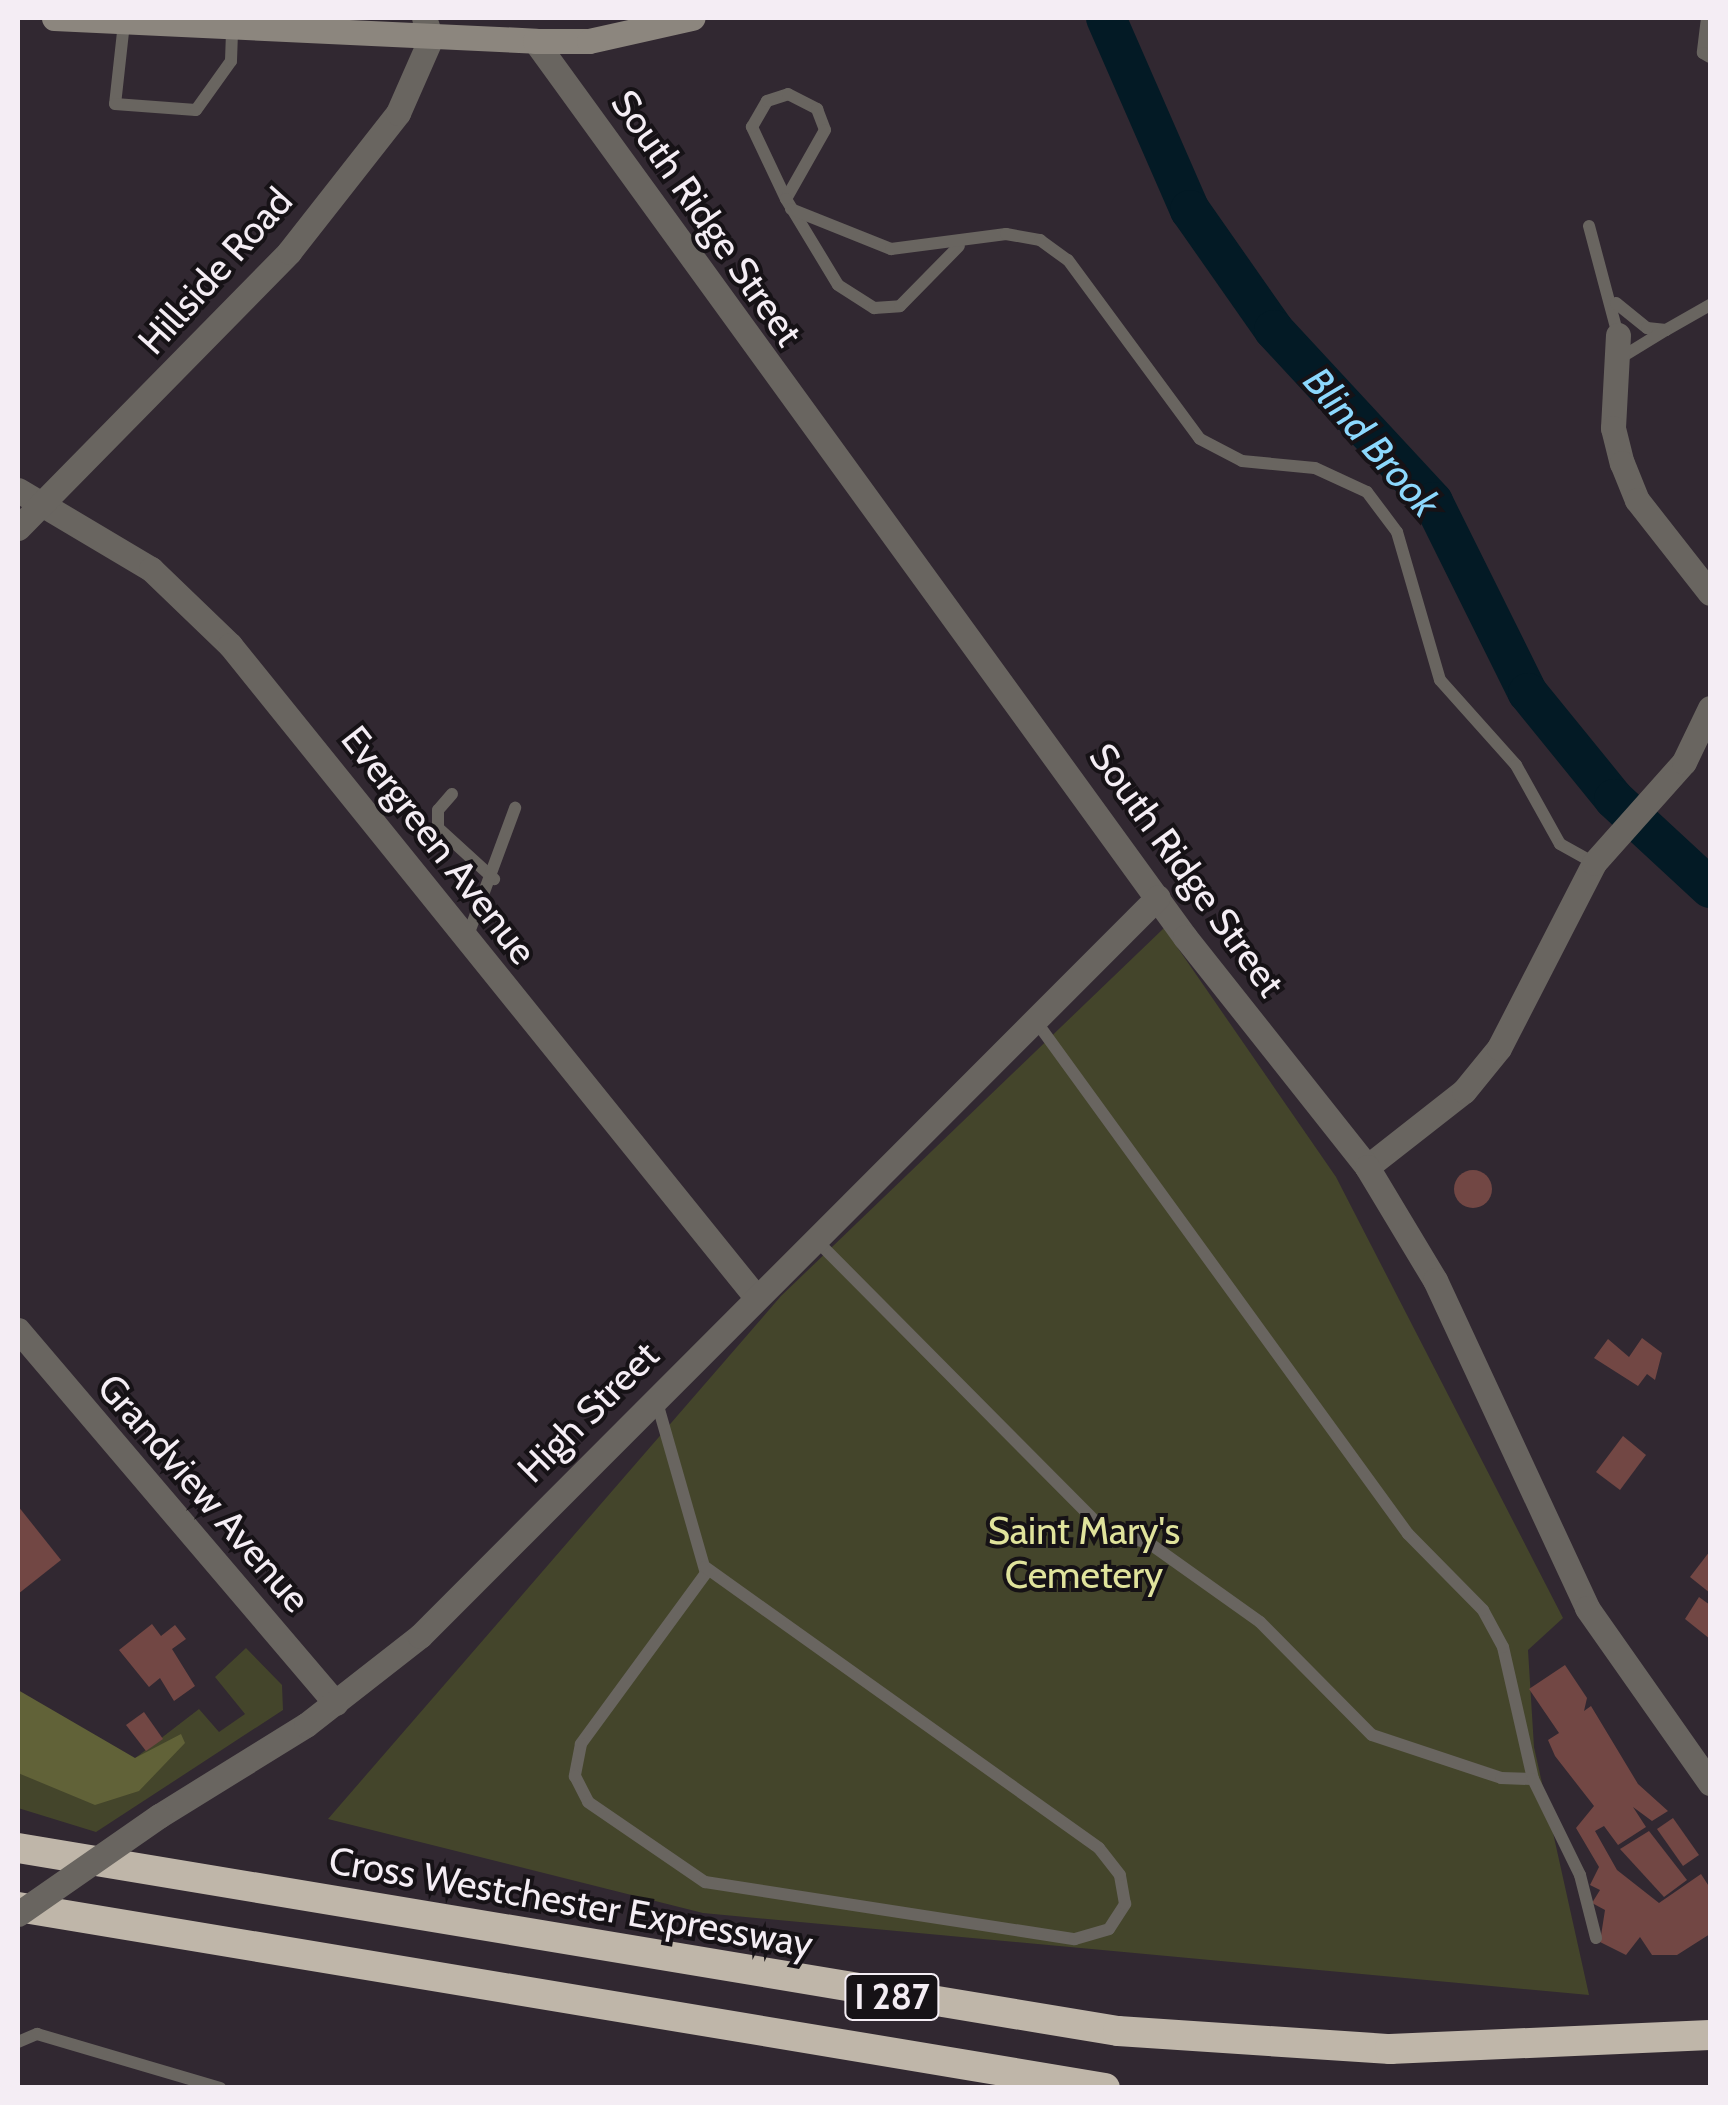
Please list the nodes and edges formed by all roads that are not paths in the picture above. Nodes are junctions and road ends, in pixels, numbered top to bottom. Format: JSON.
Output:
{"nodes":[{"id":1,"x":54,"y":18,"type":"edge"},
{"id":2,"x":692,"y":18,"type":"edge"},
{"id":3,"x":1707,"y":18,"type":"edge"},
{"id":4,"x":124,"y":23,"type":"junction"},
{"id":5,"x":225,"y":26,"type":"edge"},
{"id":6,"x":428,"y":28,"type":"edge"},
{"id":7,"x":535,"y":41,"type":"junction"},
{"id":8,"x":1710,"y":57,"type":"edge"},
{"id":9,"x":789,"y":204,"type":"junction"},
{"id":10,"x":1589,"y":226,"type":"dead end"},
{"id":11,"x":960,"y":246,"type":"junction"},
{"id":12,"x":1616,"y":303,"type":"junction"},
{"id":13,"x":1710,"y":305,"type":"edge"},
{"id":14,"x":1666,"y":330,"type":"junction"},
{"id":15,"x":1618,"y":335,"type":"joint"},
{"id":16,"x":1614,"y":361,"type":"junction"},
{"id":17,"x":18,"y":490,"type":"edge"},
{"id":18,"x":44,"y":502,"type":"junction"},
{"id":19,"x":18,"y":528,"type":"edge"},
{"id":20,"x":1708,"y":596,"type":"edge"},
{"id":21,"x":1710,"y":708,"type":"edge"},
{"id":22,"x":452,"y":794,"type":"dead end"},
{"id":23,"x":515,"y":808,"type":"dead end"},
{"id":24,"x":1594,"y":863,"type":"junction"},
{"id":25,"x":494,"y":879,"type":"junction"},
{"id":26,"x":1158,"y":897,"type":"junction"},
{"id":27,"x":466,"y":941,"type":"junction"},
{"id":28,"x":1035,"y":1020,"type":"junction"},
{"id":29,"x":1367,"y":1167,"type":"junction"},
{"id":30,"x":815,"y":1239,"type":"junction"},
{"id":31,"x":756,"y":1297,"type":"junction"},
{"id":32,"x":18,"y":1330,"type":"edge"},
{"id":33,"x":656,"y":1396,"type":"junction"},
{"id":34,"x":704,"y":1567,"type":"junction"},
{"id":35,"x":336,"y":1704,"type":"junction"},
{"id":36,"x":1533,"y":1779,"type":"junction"},
{"id":37,"x":1710,"y":1782,"type":"edge"},
{"id":38,"x":18,"y":1848,"type":"edge"},
{"id":39,"x":18,"y":1911,"type":"edge"},
{"id":40,"x":1596,"y":1938,"type":"dead end"},
{"id":41,"x":1710,"y":2035,"type":"edge"},
{"id":42,"x":18,"y":2042,"type":"edge"},
{"id":43,"x":220,"y":2088,"type":"edge"},
{"id":44,"x":1105,"y":2088,"type":"edge"}],
"edges":[{"from":1,"to":4,"type":"main road"},
{"from":2,"to":7,"type":"main road"},
{"from":3,"to":8,"type":"lane"},
{"from":4,"to":5,"type":"main road"},
{"from":4,"to":5,"type":"lane"},
{"from":5,"to":6,"type":"main road"},
{"from":6,"to":7,"type":"main road"},
{"from":6,"to":18,"type":"street","name":"Hillside Road"},
{"from":7,"to":26,"type":"street","name":"South Ridge Street"},
{"from":9,"to":9,"type":"lane"},
{"from":9,"to":11,"type":"lane"},
{"from":9,"to":11,"type":"lane"},
{"from":10,"to":12,"type":"lane"},
{"from":11,"to":24,"type":"lane"},
{"from":12,"to":14,"type":"lane"},
{"from":12,"to":15,"type":"lane"},
{"from":13,"to":14,"type":"lane"},
{"from":14,"to":16,"type":"lane"},
{"from":15,"to":16,"type":"street"},
{"from":16,"to":20,"type":"street"},
{"from":17,"to":18,"type":"street","name":"Evergreen Avenue"},
{"from":18,"to":19,"type":"street","name":"Hillside Road"},
{"from":18,"to":27,"type":"street","name":"Evergreen Avenue"},
{"from":21,"to":24,"type":"street"},
{"from":22,"to":25,"type":"lane"},
{"from":23,"to":25,"type":"lane"},
{"from":24,"to":29,"type":"street"},
{"from":25,"to":27,"type":"lane"},
{"from":26,"to":28,"type":"street","name":"High Street"},
{"from":26,"to":29,"type":"street","name":"South Ridge Street"},
{"from":27,"to":31,"type":"street","name":"Evergreen Avenue"},
{"from":28,"to":30,"type":"street","name":"High Street"},
{"from":28,"to":36,"type":"lane"},
{"from":29,"to":37,"type":"street","name":"South Ridge Street"},
{"from":30,"to":31,"type":"street","name":"High Street"},
{"from":30,"to":36,"type":"lane"},
{"from":31,"to":33,"type":"street","name":"High Street"},
{"from":32,"to":35,"type":"street","name":"Grandview Avenue"},
{"from":33,"to":34,"type":"lane"},
{"from":33,"to":35,"type":"street","name":"High Street"},
{"from":34,"to":34,"type":"lane"},
{"from":35,"to":39,"type":"street","name":"High Street","bridge":true},
{"from":36,"to":40,"type":"lane"},
{"from":38,"to":41,"type":"highway","name":"Cross Westchester Expressway","number":"I 287"},
{"from":39,"to":44,"type":"highway","number":"I 287"},
{"from":42,"to":43,"type":"lane"}]}
